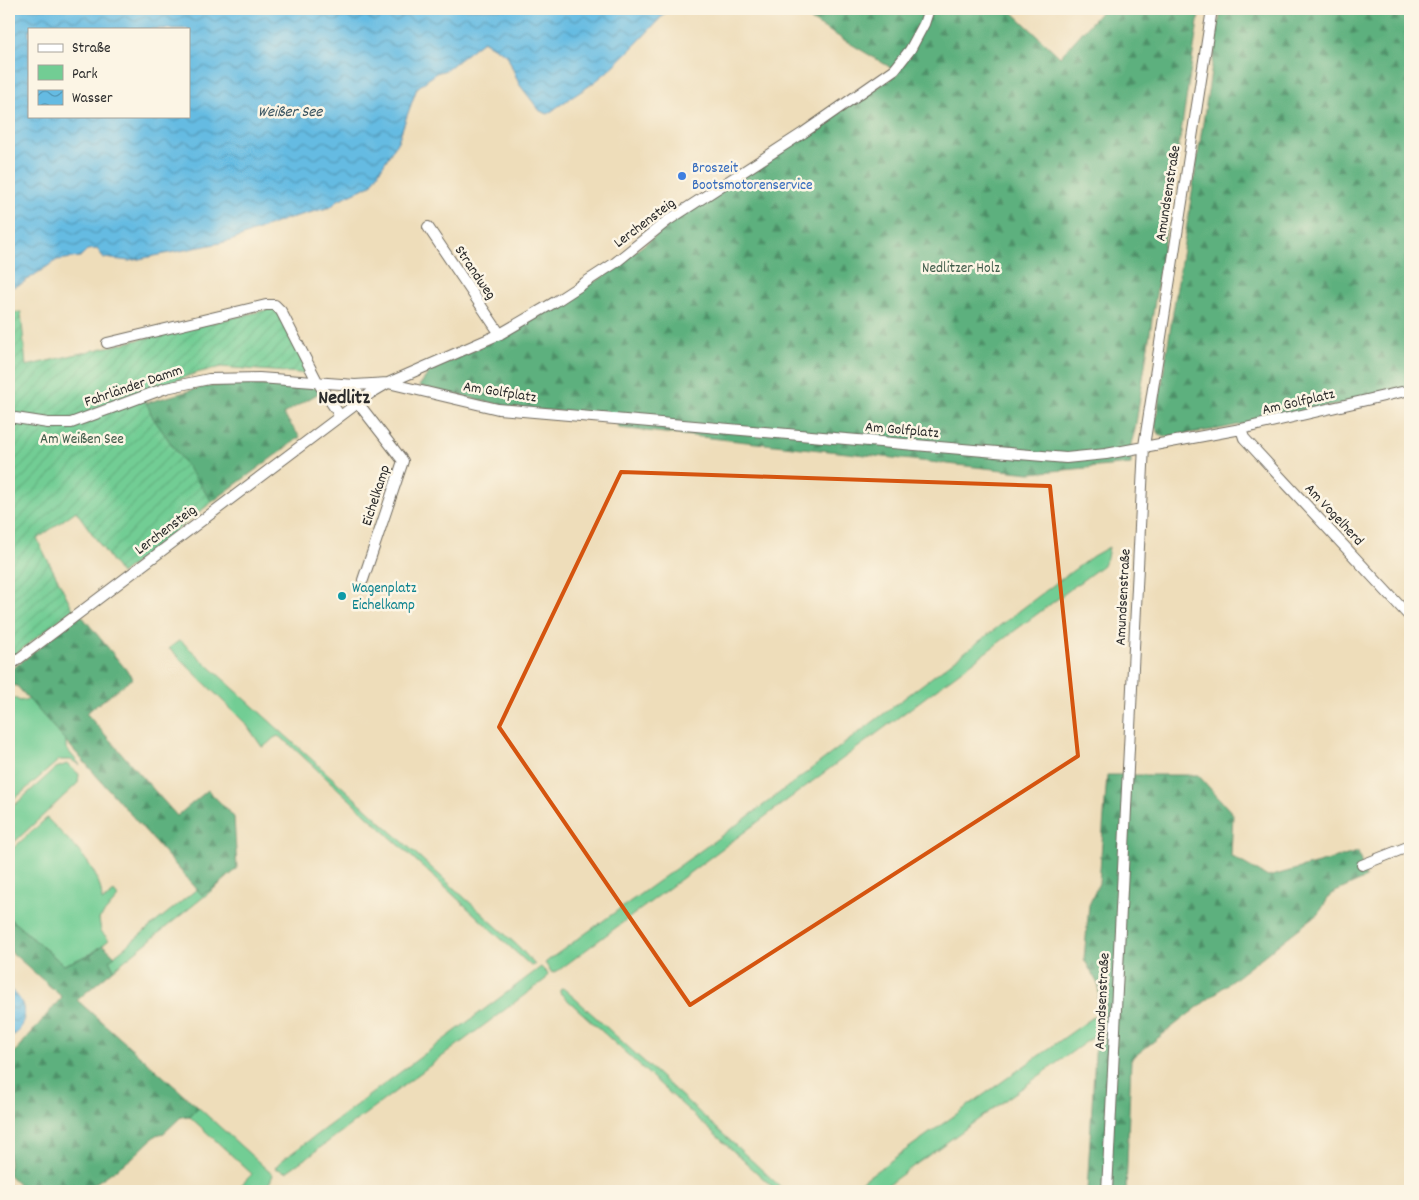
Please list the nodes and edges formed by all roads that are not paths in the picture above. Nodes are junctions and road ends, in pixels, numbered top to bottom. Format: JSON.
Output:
{"nodes":[{"id":1,"x":928,"y":9,"type":"edge"},
{"id":2,"x":1212,"y":9,"type":"edge"},
{"id":3,"x":428,"y":227,"type":"dead end"},
{"id":4,"x":500,"y":334,"type":"junction"},
{"id":5,"x":107,"y":343,"type":"dead end"},
{"id":6,"x":317,"y":381,"type":"junction"},
{"id":7,"x":388,"y":383,"type":"junction"},
{"id":8,"x":1410,"y":390,"type":"edge"},
{"id":9,"x":358,"y":403,"type":"junction"},
{"id":10,"x":340,"y":416,"type":"junction"},
{"id":11,"x":9,"y":417,"type":"edge"},
{"id":12,"x":1242,"y":429,"type":"junction"},
{"id":13,"x":1144,"y":446,"type":"junction"},
{"id":14,"x":363,"y":580,"type":"dead end"},
{"id":15,"x":1410,"y":617,"type":"edge"},
{"id":16,"x":9,"y":666,"type":"edge"},
{"id":17,"x":1410,"y":846,"type":"edge"},
{"id":18,"x":1362,"y":865,"type":"dead end"},
{"id":19,"x":1106,"y":1191,"type":"edge"}],
"edges":[{"from":1,"to":4,"type":"street","name":"Lerchensteig"},
{"from":2,"to":13,"type":"street","name":"Amundsenstraße"},
{"from":3,"to":4,"type":"street","name":"Strandweg"},
{"from":4,"to":7,"type":"street","name":"Lerchensteig"},
{"from":5,"to":6,"type":"street"},
{"from":6,"to":7,"type":"street","name":"Fahrländer Damm"},
{"from":6,"to":10,"type":"street"},
{"from":6,"to":11,"type":"street","name":"Fahrländer Damm"},
{"from":7,"to":9,"type":"street","name":"Lerchensteig"},
{"from":7,"to":13,"type":"street","name":"Am Golfplatz"},
{"from":8,"to":12,"type":"street","name":"Am Golfplatz"},
{"from":9,"to":10,"type":"street","name":"Lerchensteig"},
{"from":9,"to":14,"type":"street","name":"Eichelkamp"},
{"from":10,"to":16,"type":"street","name":"Lerchensteig"},
{"from":12,"to":13,"type":"street","name":"Am Golfplatz"},
{"from":12,"to":15,"type":"street","name":"Am Vogelherd"},
{"from":13,"to":19,"type":"street","name":"Amundsenstraße"},
{"from":17,"to":18,"type":"street"}]}
